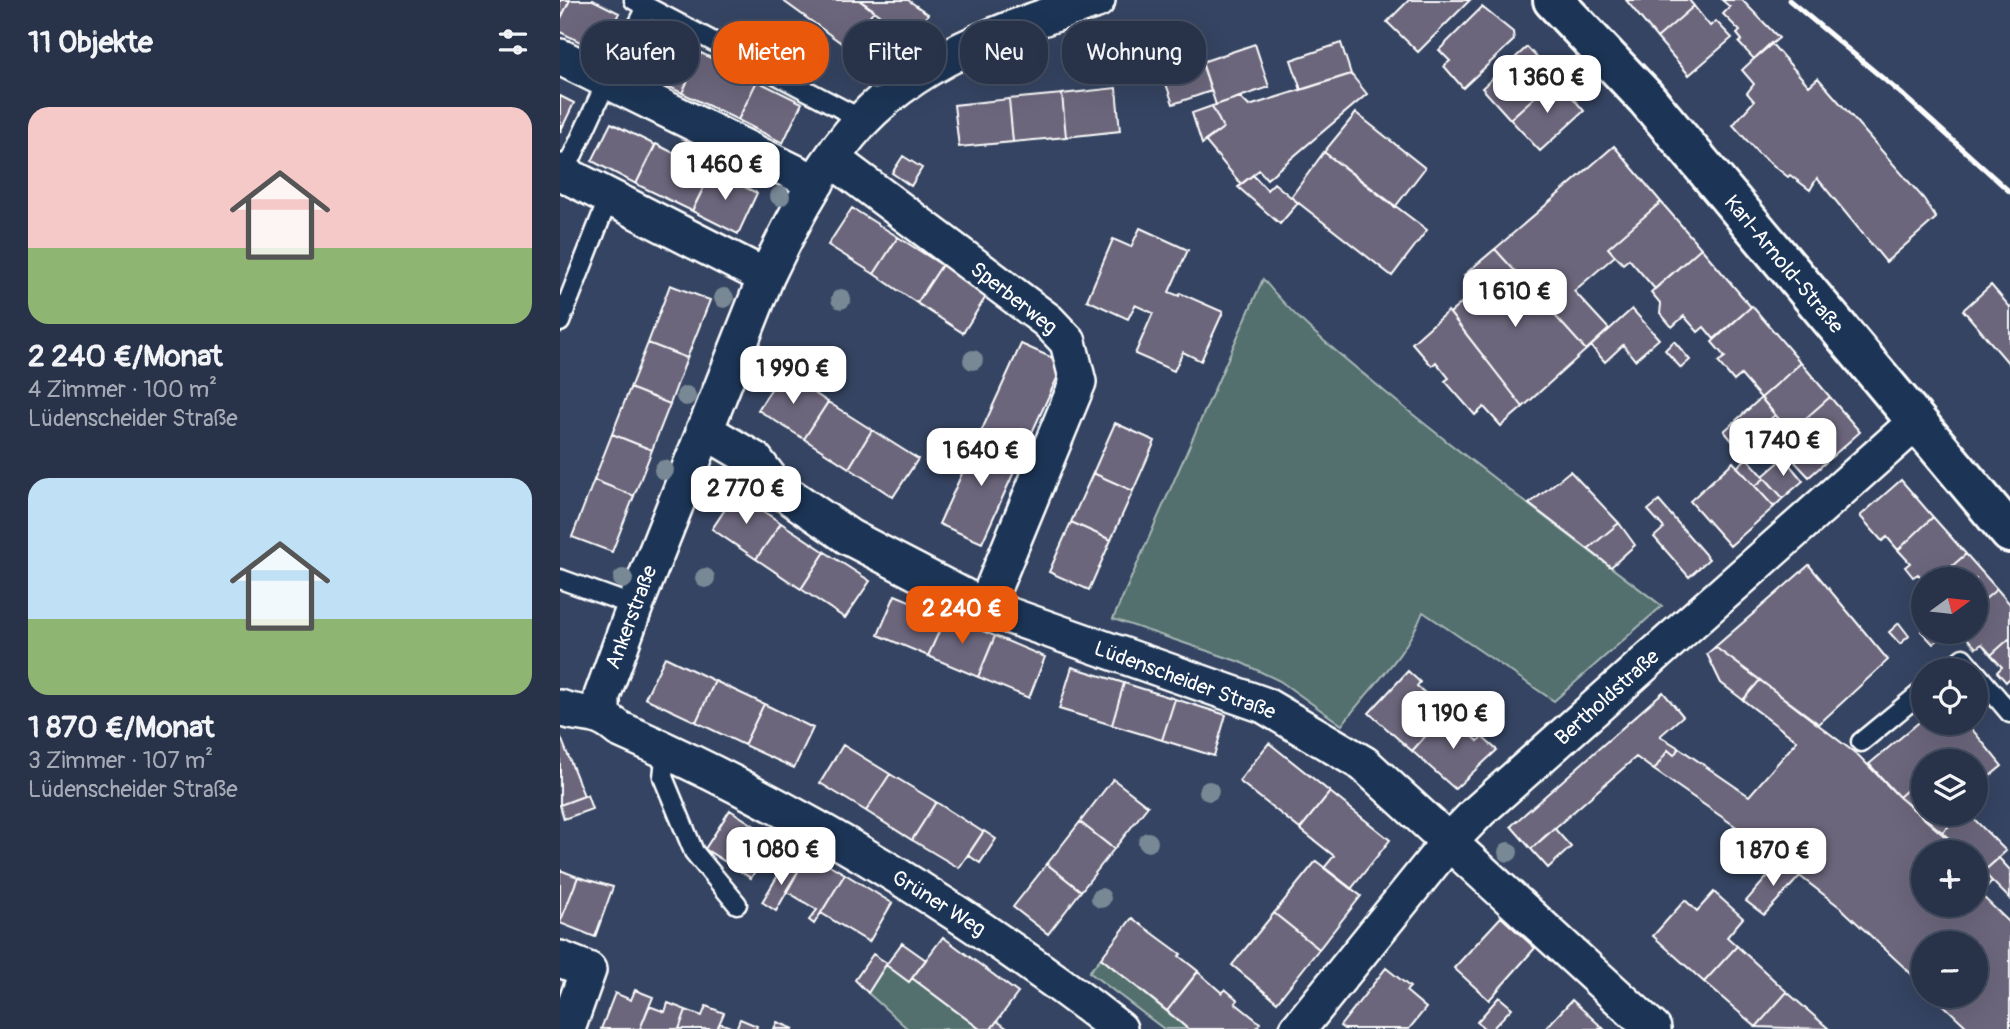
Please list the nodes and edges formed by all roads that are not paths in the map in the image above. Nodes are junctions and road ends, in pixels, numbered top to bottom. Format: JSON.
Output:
{"nodes":[{"id":1,"x":1097,"y":0,"type":"edge"},
{"id":2,"x":1553,"y":0,"type":"edge"},
{"id":3,"x":640,"y":3,"type":"edge"},
{"id":4,"x":633,"y":21,"type":"edge"},
{"id":5,"x":560,"y":57,"type":"edge"},
{"id":6,"x":581,"y":68,"type":"edge"},
{"id":7,"x":606,"y":84,"type":"edge"},
{"id":8,"x":614,"y":84,"type":"edge"},
{"id":9,"x":863,"y":120,"type":"junction"},
{"id":10,"x":824,"y":171,"type":"junction"},
{"id":11,"x":562,"y":173,"type":"edge"},
{"id":12,"x":609,"y":197,"type":"junction"},
{"id":13,"x":766,"y":277,"type":"junction"},
{"id":14,"x":560,"y":323,"type":"edge"},
{"id":15,"x":1915,"y":423,"type":"junction"},
{"id":16,"x":704,"y":430,"type":"junction"},
{"id":17,"x":2010,"y":533,"type":"edge"},
{"id":18,"x":560,"y":579,"type":"edge"},
{"id":19,"x":635,"y":606,"type":"junction"},
{"id":20,"x":985,"y":608,"type":"junction"},
{"id":21,"x":1988,"y":688,"type":"edge"},
{"id":22,"x":1911,"y":701,"type":"edge"},
{"id":23,"x":560,"y":708,"type":"edge"},
{"id":24,"x":2010,"y":713,"type":"edge"},
{"id":25,"x":602,"y":715,"type":"junction"},
{"id":26,"x":1861,"y":742,"type":"dead end"},
{"id":27,"x":666,"y":750,"type":"junction"},
{"id":28,"x":1448,"y":843,"type":"junction"},
{"id":29,"x":737,"y":904,"type":"dead end"},
{"id":30,"x":560,"y":959,"type":"edge"},
{"id":31,"x":567,"y":1029,"type":"edge"},
{"id":32,"x":1119,"y":1029,"type":"edge"},
{"id":33,"x":1298,"y":1029,"type":"edge"},
{"id":34,"x":1653,"y":1029,"type":"edge"}],
"edges":[{"from":1,"to":9,"type":"street","name":"Ankerstraße"},
{"from":2,"to":15,"type":"main road","name":"Karl-Arnold-Straße"},
{"from":3,"to":4,"type":"lane"},
{"from":3,"to":9,"type":"lane"},
{"from":5,"to":6,"type":"street","name":"Sperberweg"},
{"from":7,"to":11,"type":"lane"},
{"from":8,"to":10,"type":"street","name":"Sperberweg"},
{"from":9,"to":10,"type":"street","name":"Ankerstraße"},
{"from":10,"to":13,"type":"street","name":"Ankerstraße"},
{"from":10,"to":20,"type":"street","name":"Sperberweg"},
{"from":11,"to":12,"type":"street"},
{"from":12,"to":13,"type":"street"},
{"from":12,"to":14,"type":"lane"},
{"from":13,"to":16,"type":"street","name":"Ankerstraße"},
{"from":15,"to":17,"type":"main road","name":"Karl-Arnold-Straße"},
{"from":15,"to":28,"type":"street","name":"Bertholdstraße"},
{"from":16,"to":19,"type":"street","name":"Ankerstraße"},
{"from":16,"to":20,"type":"street","name":"Lüdenscheider Straße"},
{"from":18,"to":19,"type":"lane"},
{"from":19,"to":25,"type":"street","name":"Ankerstraße"},
{"from":20,"to":28,"type":"street","name":"Lüdenscheider Straße"},
{"from":21,"to":24,"type":"lane"},
{"from":22,"to":26,"type":"lane"},
{"from":23,"to":25,"type":"street","name":"Grüner Weg"},
{"from":25,"to":27,"type":"street","name":"Grüner Weg"},
{"from":27,"to":29,"type":"lane"},
{"from":27,"to":32,"type":"street","name":"Grüner Weg"},
{"from":28,"to":33,"type":"street","name":"Bertholdstraße"},
{"from":28,"to":34,"type":"street","name":"Lüdenscheider Straße"},
{"from":30,"to":31,"type":"street"}]}
